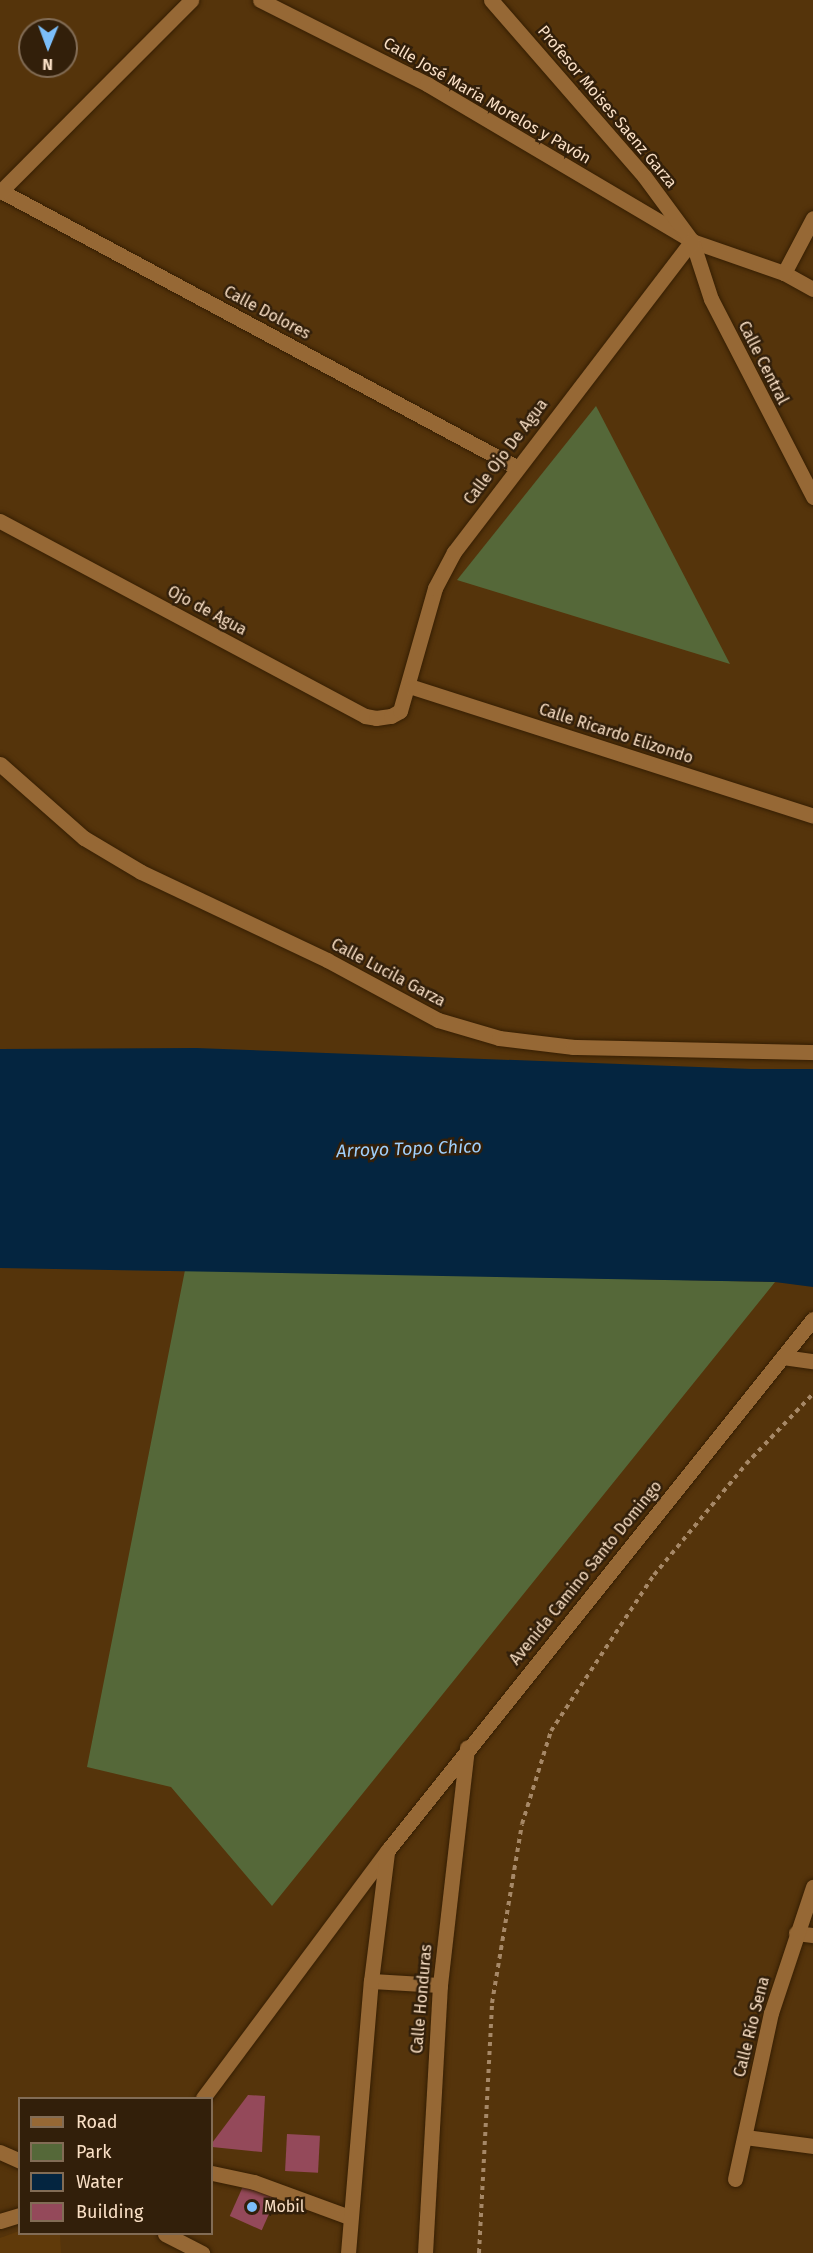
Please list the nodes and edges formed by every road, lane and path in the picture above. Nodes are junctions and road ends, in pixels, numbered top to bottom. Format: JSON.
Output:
{"nodes":[{"id":1,"x":191,"y":0,"type":"edge"},
{"id":2,"x":260,"y":0,"type":"edge"},
{"id":3,"x":491,"y":0,"type":"edge"},
{"id":4,"x":1,"y":191,"type":"edge"},
{"id":5,"x":813,"y":218,"type":"edge"},
{"id":6,"x":692,"y":241,"type":"junction"},
{"id":7,"x":784,"y":273,"type":"junction"},
{"id":8,"x":813,"y":289,"type":"edge"},
{"id":9,"x":516,"y":467,"type":"junction"},
{"id":10,"x":813,"y":497,"type":"edge"},
{"id":11,"x":0,"y":521,"type":"edge"},
{"id":12,"x":409,"y":686,"type":"junction"},
{"id":13,"x":400,"y":711,"type":"joint"},
{"id":14,"x":0,"y":764,"type":"edge"},
{"id":15,"x":813,"y":816,"type":"edge"},
{"id":16,"x":813,"y":1052,"type":"edge"},
{"id":17,"x":813,"y":1319,"type":"edge"},
{"id":18,"x":783,"y":1358,"type":"junction"},
{"id":19,"x":813,"y":1361,"type":"edge"},
{"id":20,"x":813,"y":1394,"type":"edge"},
{"id":21,"x":468,"y":1748,"type":"junction"},
{"id":22,"x":388,"y":1850,"type":"junction"},
{"id":23,"x":813,"y":1887,"type":"edge"},
{"id":24,"x":796,"y":1933,"type":"junction"},
{"id":25,"x":813,"y":1935,"type":"edge"},
{"id":26,"x":371,"y":1981,"type":"junction"},
{"id":27,"x":440,"y":1985,"type":"junction"},
{"id":28,"x":204,"y":2097,"type":"edge"},
{"id":29,"x":745,"y":2137,"type":"junction"},
{"id":30,"x":813,"y":2146,"type":"edge"},
{"id":31,"x":0,"y":2152,"type":"edge"},
{"id":32,"x":18,"y":2160,"type":"edge"},
{"id":33,"x":213,"y":2173,"type":"edge"},
{"id":34,"x":735,"y":2179,"type":"dead end"},
{"id":35,"x":18,"y":2216,"type":"edge"},
{"id":36,"x":350,"y":2217,"type":"junction"},
{"id":37,"x":0,"y":2221,"type":"edge"},
{"id":38,"x":167,"y":2235,"type":"edge"},
{"id":39,"x":202,"y":2253,"type":"edge"},
{"id":40,"x":348,"y":2253,"type":"edge"},
{"id":41,"x":425,"y":2253,"type":"edge"},
{"id":42,"x":479,"y":2253,"type":"edge"}],
"edges":[{"from":1,"to":4,"type":"street"},
{"from":2,"to":6,"type":"street","name":"Calle José María Morelos y Pavón"},
{"from":3,"to":6,"type":"street","name":"Profesor Moises Saenz Garza"},
{"from":4,"to":9,"type":"street","name":"Calle Dolores"},
{"from":5,"to":7,"type":"street"},
{"from":6,"to":7,"type":"street","name":"Calle José María Morelos y Pavón"},
{"from":6,"to":9,"type":"street","name":"Calle Ojo De Agua"},
{"from":6,"to":10,"type":"street","name":"Calle Central"},
{"from":7,"to":8,"type":"street","name":"Calle José María Morelos y Pavón"},
{"from":9,"to":12,"type":"street","name":"Calle Ojo De Agua"},
{"from":11,"to":13,"type":"street","name":"Ojo de Agua"},
{"from":12,"to":13,"type":"street","name":"Calle Ojo De Agua"},
{"from":12,"to":15,"type":"street","name":"Calle Ricardo Elizondo"},
{"from":14,"to":16,"type":"street","name":"Calle Lucila Garza"},
{"from":17,"to":18,"type":"street","name":"Avenida Camino Santo Domingo"},
{"from":18,"to":19,"type":"street"},
{"from":18,"to":21,"type":"street","name":"Avenida Camino Santo Domingo"},
{"from":20,"to":42,"type":"path"},
{"from":21,"to":22,"type":"street","name":"Avenida Camino Santo Domingo"},
{"from":21,"to":27,"type":"street","name":"Calle Honduras"},
{"from":22,"to":26,"type":"street"},
{"from":22,"to":28,"type":"street","name":"Avenida Camino Santo Domingo"},
{"from":23,"to":24,"type":"street","name":"Calle Río Sena"},
{"from":24,"to":25,"type":"street"},
{"from":24,"to":29,"type":"street","name":"Calle Río Sena"},
{"from":26,"to":27,"type":"street"},
{"from":26,"to":36,"type":"street"},
{"from":27,"to":41,"type":"street","name":"Calle Honduras"},
{"from":29,"to":30,"type":"street"},
{"from":29,"to":34,"type":"street","name":"Calle Río Sena"},
{"from":31,"to":32,"type":"street"},
{"from":33,"to":36,"type":"street"},
{"from":35,"to":37,"type":"street"},
{"from":36,"to":40,"type":"street"},
{"from":38,"to":39,"type":"street"}]}
